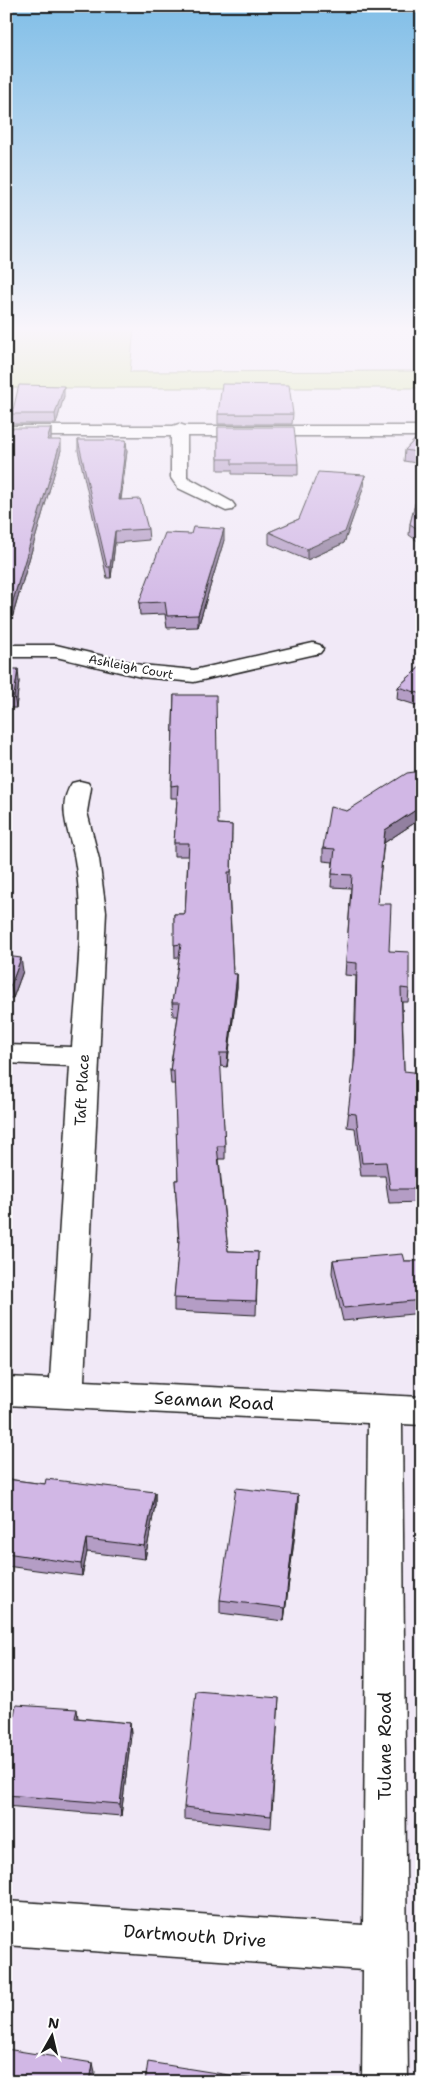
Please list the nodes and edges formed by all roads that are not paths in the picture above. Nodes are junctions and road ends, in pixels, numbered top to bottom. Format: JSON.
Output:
{"nodes":[{"id":1,"x":179,"y":429,"type":"junction"},
{"id":2,"x":6,"y":431,"type":"edge"},
{"id":3,"x":422,"y":431,"type":"edge"},
{"id":4,"x":226,"y":506,"type":"dead end"},
{"id":5,"x":313,"y":649,"type":"dead end"},
{"id":6,"x":6,"y":651,"type":"edge"},
{"id":7,"x":80,"y":788,"type":"dead end"},
{"id":8,"x":6,"y":1054,"type":"edge"},
{"id":9,"x":84,"y":1057,"type":"junction"},
{"id":10,"x":6,"y":1391,"type":"edge"},
{"id":11,"x":66,"y":1394,"type":"junction"},
{"id":12,"x":404,"y":1410,"type":"edge"},
{"id":13,"x":6,"y":1923,"type":"edge"},
{"id":14,"x":385,"y":1949,"type":"junction"},
{"id":15,"x":385,"y":2082,"type":"edge"}],
"edges":[{"from":1,"to":2,"type":"street"},
{"from":1,"to":3,"type":"street"},
{"from":1,"to":4,"type":"street"},
{"from":5,"to":6,"type":"street","name":"Ashleigh Court"},
{"from":7,"to":9,"type":"street","name":"Taft Place"},
{"from":8,"to":9,"type":"street"},
{"from":9,"to":11,"type":"street","name":"Taft Place"},
{"from":10,"to":11,"type":"street","name":"Seaman Road"},
{"from":11,"to":12,"type":"street","name":"Seaman Road"},
{"from":12,"to":14,"type":"street","name":"Tulane Road"},
{"from":13,"to":14,"type":"street","name":"Dartmouth Drive"},
{"from":14,"to":15,"type":"street","name":"Tulane Road"}]}
